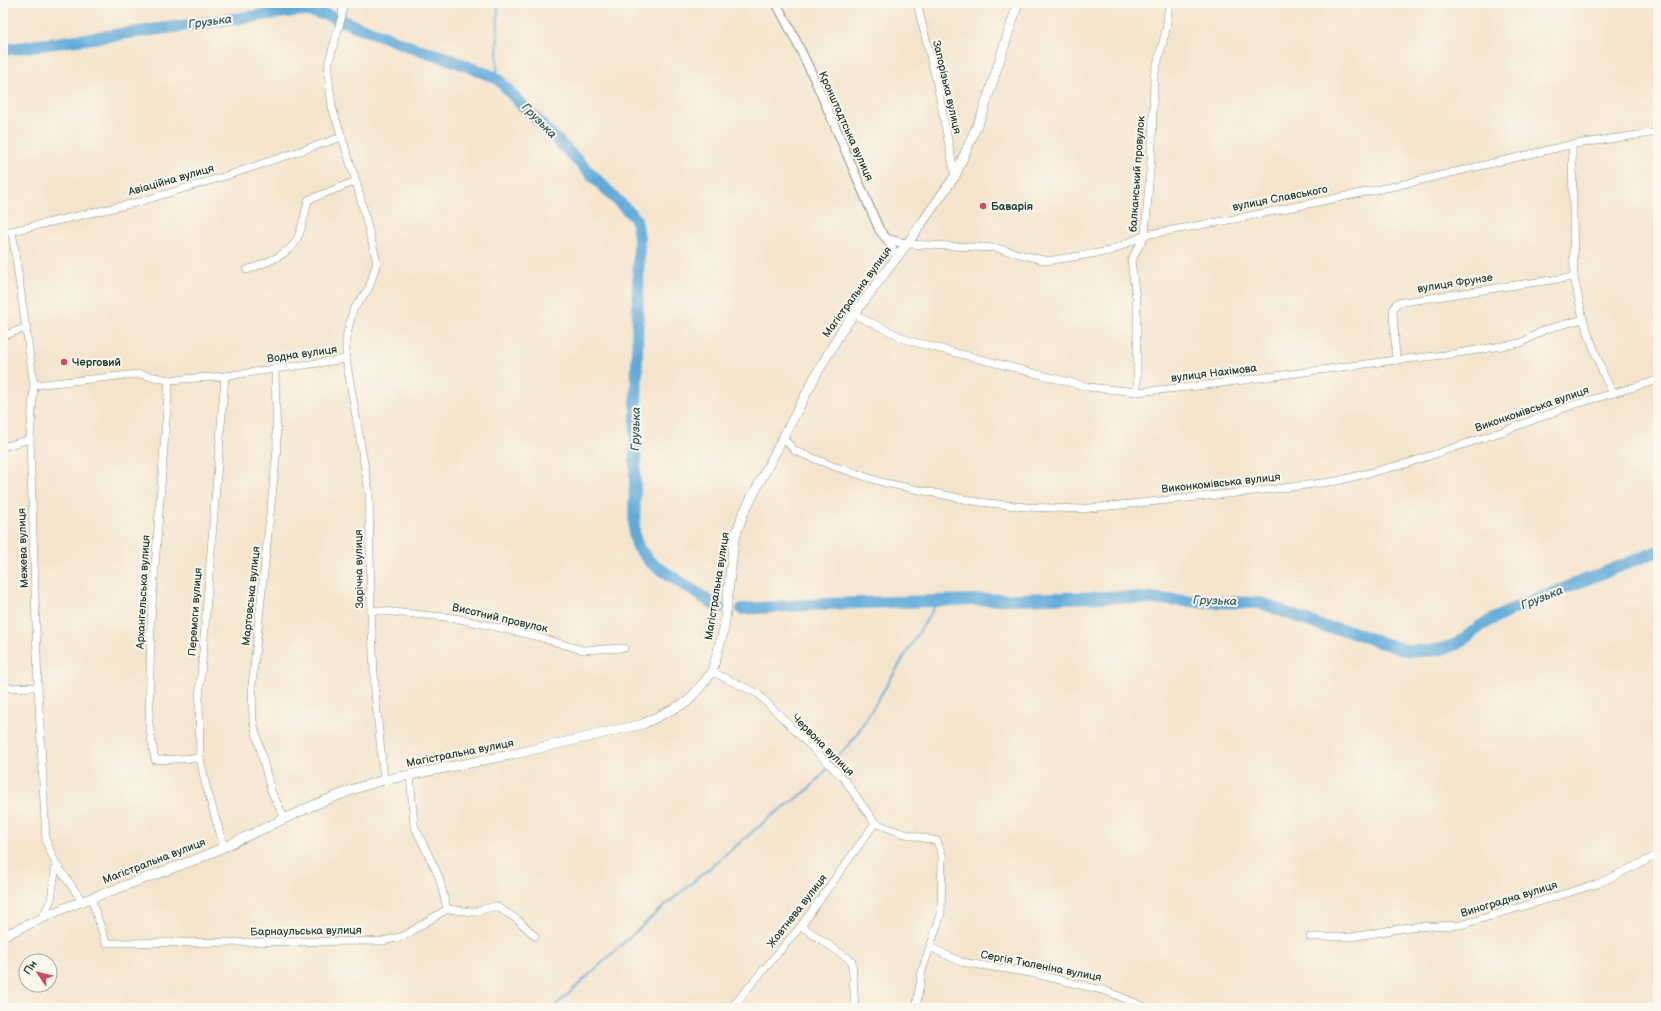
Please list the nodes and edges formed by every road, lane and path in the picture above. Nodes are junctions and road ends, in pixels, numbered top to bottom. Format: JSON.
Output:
{"nodes":[{"id":1,"x":343,"y":3,"type":"edge"},
{"id":2,"x":776,"y":3,"type":"edge"},
{"id":3,"x":917,"y":3,"type":"edge"},
{"id":4,"x":1018,"y":3,"type":"edge"},
{"id":5,"x":1169,"y":3,"type":"edge"},
{"id":6,"x":1658,"y":132,"type":"edge"},
{"id":7,"x":342,"y":137,"type":"junction"},
{"id":8,"x":1572,"y":145,"type":"junction"},
{"id":9,"x":955,"y":176,"type":"junction"},
{"id":10,"x":356,"y":181,"type":"junction"},
{"id":11,"x":12,"y":231,"type":"junction"},
{"id":12,"x":3,"y":233,"type":"edge"},
{"id":13,"x":1145,"y":235,"type":"junction"},
{"id":14,"x":887,"y":239,"type":"junction"},
{"id":15,"x":908,"y":244,"type":"junction"},
{"id":16,"x":897,"y":258,"type":"junction"},
{"id":17,"x":247,"y":270,"type":"dead end"},
{"id":18,"x":1574,"y":277,"type":"junction"},
{"id":19,"x":853,"y":314,"type":"junction"},
{"id":20,"x":1584,"y":319,"type":"junction"},
{"id":21,"x":27,"y":327,"type":"junction"},
{"id":22,"x":3,"y":336,"type":"edge"},
{"id":23,"x":346,"y":359,"type":"junction"},
{"id":24,"x":1396,"y":360,"type":"junction"},
{"id":25,"x":274,"y":369,"type":"junction"},
{"id":26,"x":225,"y":376,"type":"junction"},
{"id":27,"x":169,"y":380,"type":"junction"},
{"id":28,"x":1658,"y":380,"type":"edge"},
{"id":29,"x":34,"y":385,"type":"junction"},
{"id":30,"x":1137,"y":392,"type":"junction"},
{"id":31,"x":1613,"y":393,"type":"junction"},
{"id":32,"x":784,"y":438,"type":"junction"},
{"id":33,"x":30,"y":439,"type":"junction"},
{"id":34,"x":3,"y":447,"type":"edge"},
{"id":35,"x":371,"y":610,"type":"junction"},
{"id":36,"x":624,"y":648,"type":"dead end"},
{"id":37,"x":712,"y":672,"type":"junction"},
{"id":38,"x":38,"y":687,"type":"junction"},
{"id":39,"x":3,"y":688,"type":"edge"},
{"id":40,"x":200,"y":758,"type":"junction"},
{"id":41,"x":410,"y":775,"type":"junction"},
{"id":42,"x":384,"y":780,"type":"junction"},
{"id":43,"x":285,"y":819,"type":"junction"},
{"id":44,"x":875,"y":823,"type":"junction"},
{"id":45,"x":224,"y":847,"type":"junction"},
{"id":46,"x":1658,"y":854,"type":"edge"},
{"id":47,"x":56,"y":864,"type":"junction"},
{"id":48,"x":87,"y":900,"type":"junction"},
{"id":49,"x":447,"y":909,"type":"junction"},
{"id":50,"x":42,"y":918,"type":"junction"},
{"id":51,"x":801,"y":926,"type":"junction"},
{"id":52,"x":3,"y":936,"type":"edge"},
{"id":53,"x":534,"y":936,"type":"dead end"},
{"id":54,"x":1310,"y":937,"type":"dead end"},
{"id":55,"x":930,"y":947,"type":"junction"},
{"id":56,"x":731,"y":1008,"type":"edge"},
{"id":57,"x":855,"y":1008,"type":"edge"},
{"id":58,"x":916,"y":1008,"type":"edge"},
{"id":59,"x":1148,"y":1008,"type":"edge"}],
"edges":[{"from":1,"to":7,"type":"street","name":"Водна вулиця"},
{"from":2,"to":14,"type":"street","name":"Кронштадтська вулиця"},
{"from":3,"to":9,"type":"street","name":"Запорізька вулиця"},
{"from":4,"to":9,"type":"main road","name":"Магістральна вулиця"},
{"from":5,"to":13,"type":"street","name":"балканський провулок"},
{"from":6,"to":8,"type":"street","name":"вулиця Славського"},
{"from":7,"to":10,"type":"street","name":"Водна вулиця"},
{"from":7,"to":11,"type":"street","name":"Авіаційна вулиця"},
{"from":8,"to":13,"type":"street","name":"вулиця Славського"},
{"from":8,"to":18,"type":"street"},
{"from":9,"to":15,"type":"main road","name":"Магістральна вулиця"},
{"from":10,"to":17,"type":"street"},
{"from":10,"to":23,"type":"street","name":"Водна вулиця"},
{"from":11,"to":12,"type":"street","name":"Авіаційна вулиця"},
{"from":11,"to":21,"type":"street","name":"Межева вулиця"},
{"from":13,"to":15,"type":"street","name":"вулиця Славського"},
{"from":13,"to":30,"type":"street","name":"балканський провулок"},
{"from":14,"to":15,"type":"street"},
{"from":14,"to":16,"type":"street","name":"Кронштадтська вулиця"},
{"from":15,"to":16,"type":"main road","name":"Магістральна вулиця"},
{"from":16,"to":19,"type":"main road","name":"Магістральна вулиця"},
{"from":18,"to":20,"type":"street"},
{"from":18,"to":24,"type":"street","name":"вулиця Фрунзе"},
{"from":19,"to":30,"type":"street","name":"вулиця Нахімова"},
{"from":19,"to":32,"type":"main road","name":"Магістральна вулиця"},
{"from":20,"to":24,"type":"street","name":"вулиця Нахімова"},
{"from":20,"to":31,"type":"street"},
{"from":21,"to":22,"type":"street"},
{"from":21,"to":29,"type":"street","name":"Межева вулиця"},
{"from":23,"to":25,"type":"street","name":"Водна вулиця"},
{"from":23,"to":35,"type":"street","name":"Зарічна вулиця"},
{"from":24,"to":30,"type":"street","name":"вулиця Нахімова"},
{"from":25,"to":26,"type":"street","name":"Водна вулиця"},
{"from":25,"to":43,"type":"street","name":"Мартовська вулиця"},
{"from":26,"to":27,"type":"street","name":"Водна вулиця"},
{"from":26,"to":40,"type":"street","name":"Перемоги вулиця"},
{"from":27,"to":29,"type":"street","name":"Водна вулиця"},
{"from":27,"to":40,"type":"street","name":"Архангельська вулиця"},
{"from":28,"to":31,"type":"street","name":"Виконкомівська вулиця"},
{"from":29,"to":33,"type":"street","name":"Межева вулиця"},
{"from":31,"to":32,"type":"street","name":"Виконкомівська вулиця"},
{"from":32,"to":37,"type":"main road","name":"Магістральна вулиця"},
{"from":33,"to":34,"type":"street"},
{"from":33,"to":38,"type":"street","name":"Межева вулиця"},
{"from":35,"to":36,"type":"street","name":"Висотний провулок"},
{"from":35,"to":42,"type":"street","name":"Зарічна вулиця"},
{"from":37,"to":41,"type":"main road","name":"Магістральна вулиця"},
{"from":37,"to":44,"type":"street","name":"Червона вулиця"},
{"from":38,"to":39,"type":"street"},
{"from":38,"to":47,"type":"street","name":"Межева вулиця"},
{"from":40,"to":45,"type":"street","name":"Перемоги вулиця"},
{"from":41,"to":42,"type":"main road","name":"Магістральна вулиця"},
{"from":41,"to":49,"type":"street"},
{"from":42,"to":43,"type":"main road","name":"Магістральна вулиця"},
{"from":43,"to":45,"type":"main road","name":"Магістральна вулиця"},
{"from":44,"to":51,"type":"street","name":"Жовтнева вулиця"},
{"from":44,"to":55,"type":"street"},
{"from":45,"to":48,"type":"main road","name":"Магістральна вулиця"},
{"from":46,"to":54,"type":"street","name":"Виноградна вулиця"},
{"from":47,"to":48,"type":"street","name":"Межева вулиця"},
{"from":47,"to":50,"type":"street"},
{"from":48,"to":49,"type":"street","name":"Барнаульська вулиця"},
{"from":48,"to":50,"type":"main road","name":"Магістральна вулиця"},
{"from":49,"to":53,"type":"street"},
{"from":50,"to":52,"type":"main road","name":"Магістральна вулиця"},
{"from":51,"to":56,"type":"street","name":"Жовтнева вулиця"},
{"from":51,"to":57,"type":"street"},
{"from":55,"to":58,"type":"street"},
{"from":55,"to":59,"type":"street","name":"Сергія Тюленіна вулиця"}]}
